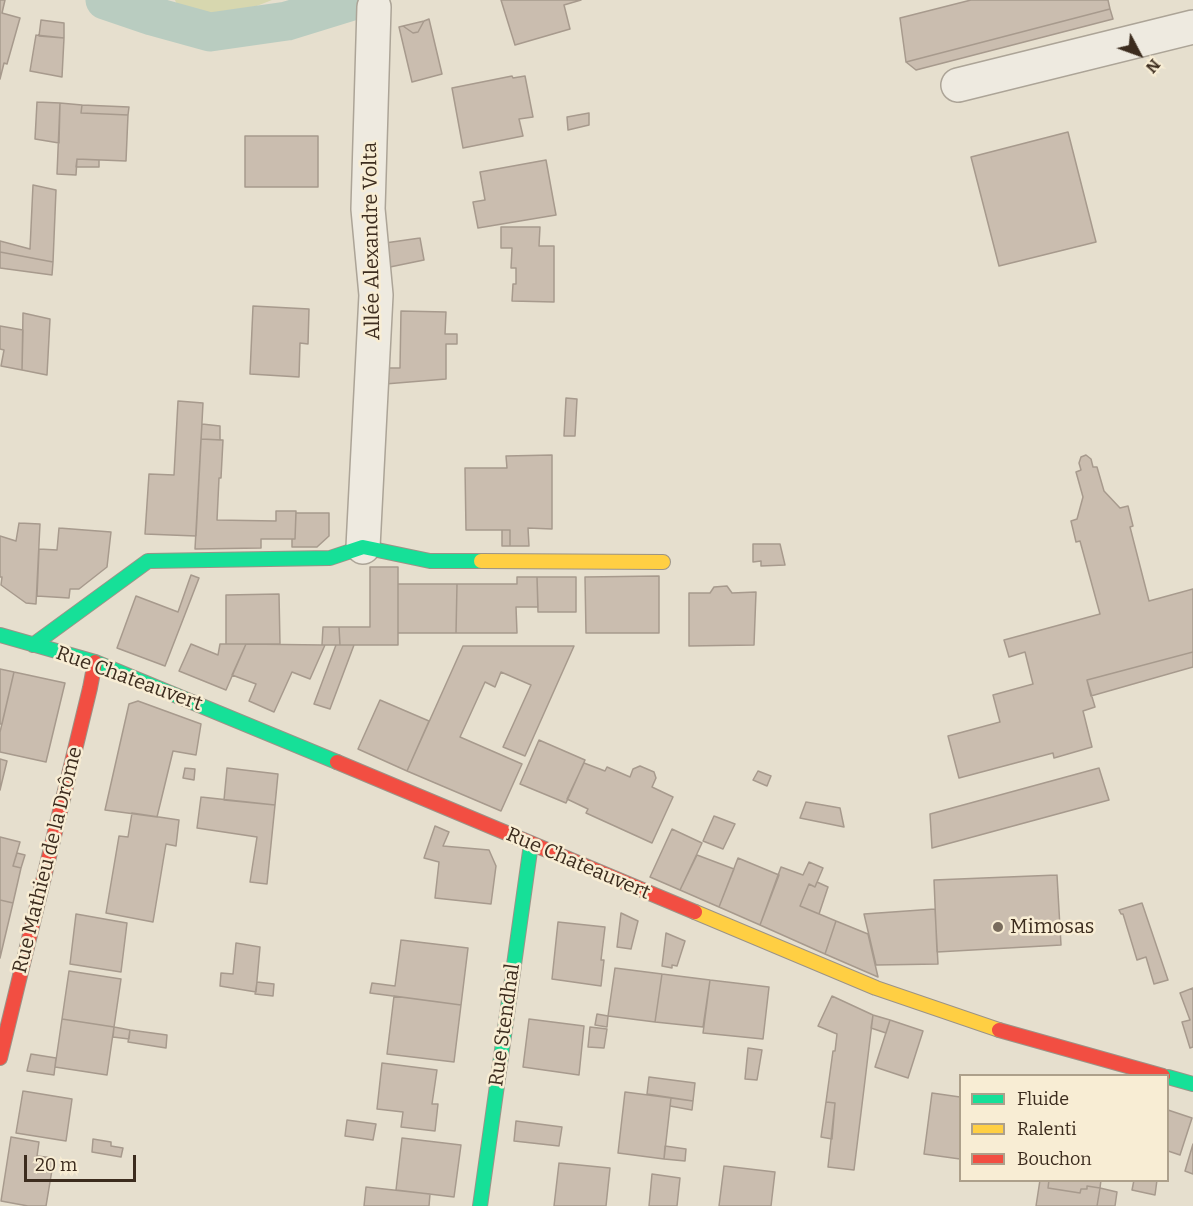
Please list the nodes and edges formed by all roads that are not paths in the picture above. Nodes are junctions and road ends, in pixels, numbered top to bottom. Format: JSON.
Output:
{"nodes":[{"id":1,"x":374,"y":7,"type":"dead end"},
{"id":2,"x":1193,"y":27,"type":"edge"},
{"id":3,"x":958,"y":86,"type":"dead end"},
{"id":4,"x":363,"y":547,"type":"junction"},
{"id":5,"x":663,"y":562,"type":"dead end"},
{"id":6,"x":0,"y":635,"type":"edge"},
{"id":7,"x":33,"y":645,"type":"junction"},
{"id":8,"x":95,"y":662,"type":"junction"},
{"id":9,"x":531,"y":844,"type":"junction"},
{"id":10,"x":0,"y":1058,"type":"edge"},
{"id":11,"x":1156,"y":1074,"type":"edge"},
{"id":12,"x":1169,"y":1078,"type":"edge"},
{"id":13,"x":1193,"y":1084,"type":"edge"},
{"id":14,"x":480,"y":1206,"type":"edge"}],
"edges":[{"from":1,"to":4,"type":"street","name":"Allée Alexandre Volta"},
{"from":2,"to":3,"type":"street"},
{"from":4,"to":5,"type":"street"},
{"from":4,"to":7,"type":"street"},
{"from":6,"to":7,"type":"street","name":"Rue Chateauvert"},
{"from":7,"to":8,"type":"street","name":"Rue Chateauvert"},
{"from":8,"to":9,"type":"street","name":"Rue Chateauvert"},
{"from":8,"to":10,"type":"street","name":"Rue Mathieu de la Drôme"},
{"from":9,"to":11,"type":"street","name":"Rue Chateauvert"},
{"from":9,"to":14,"type":"street","name":"Rue Stendhal"},
{"from":12,"to":13,"type":"street"}]}
